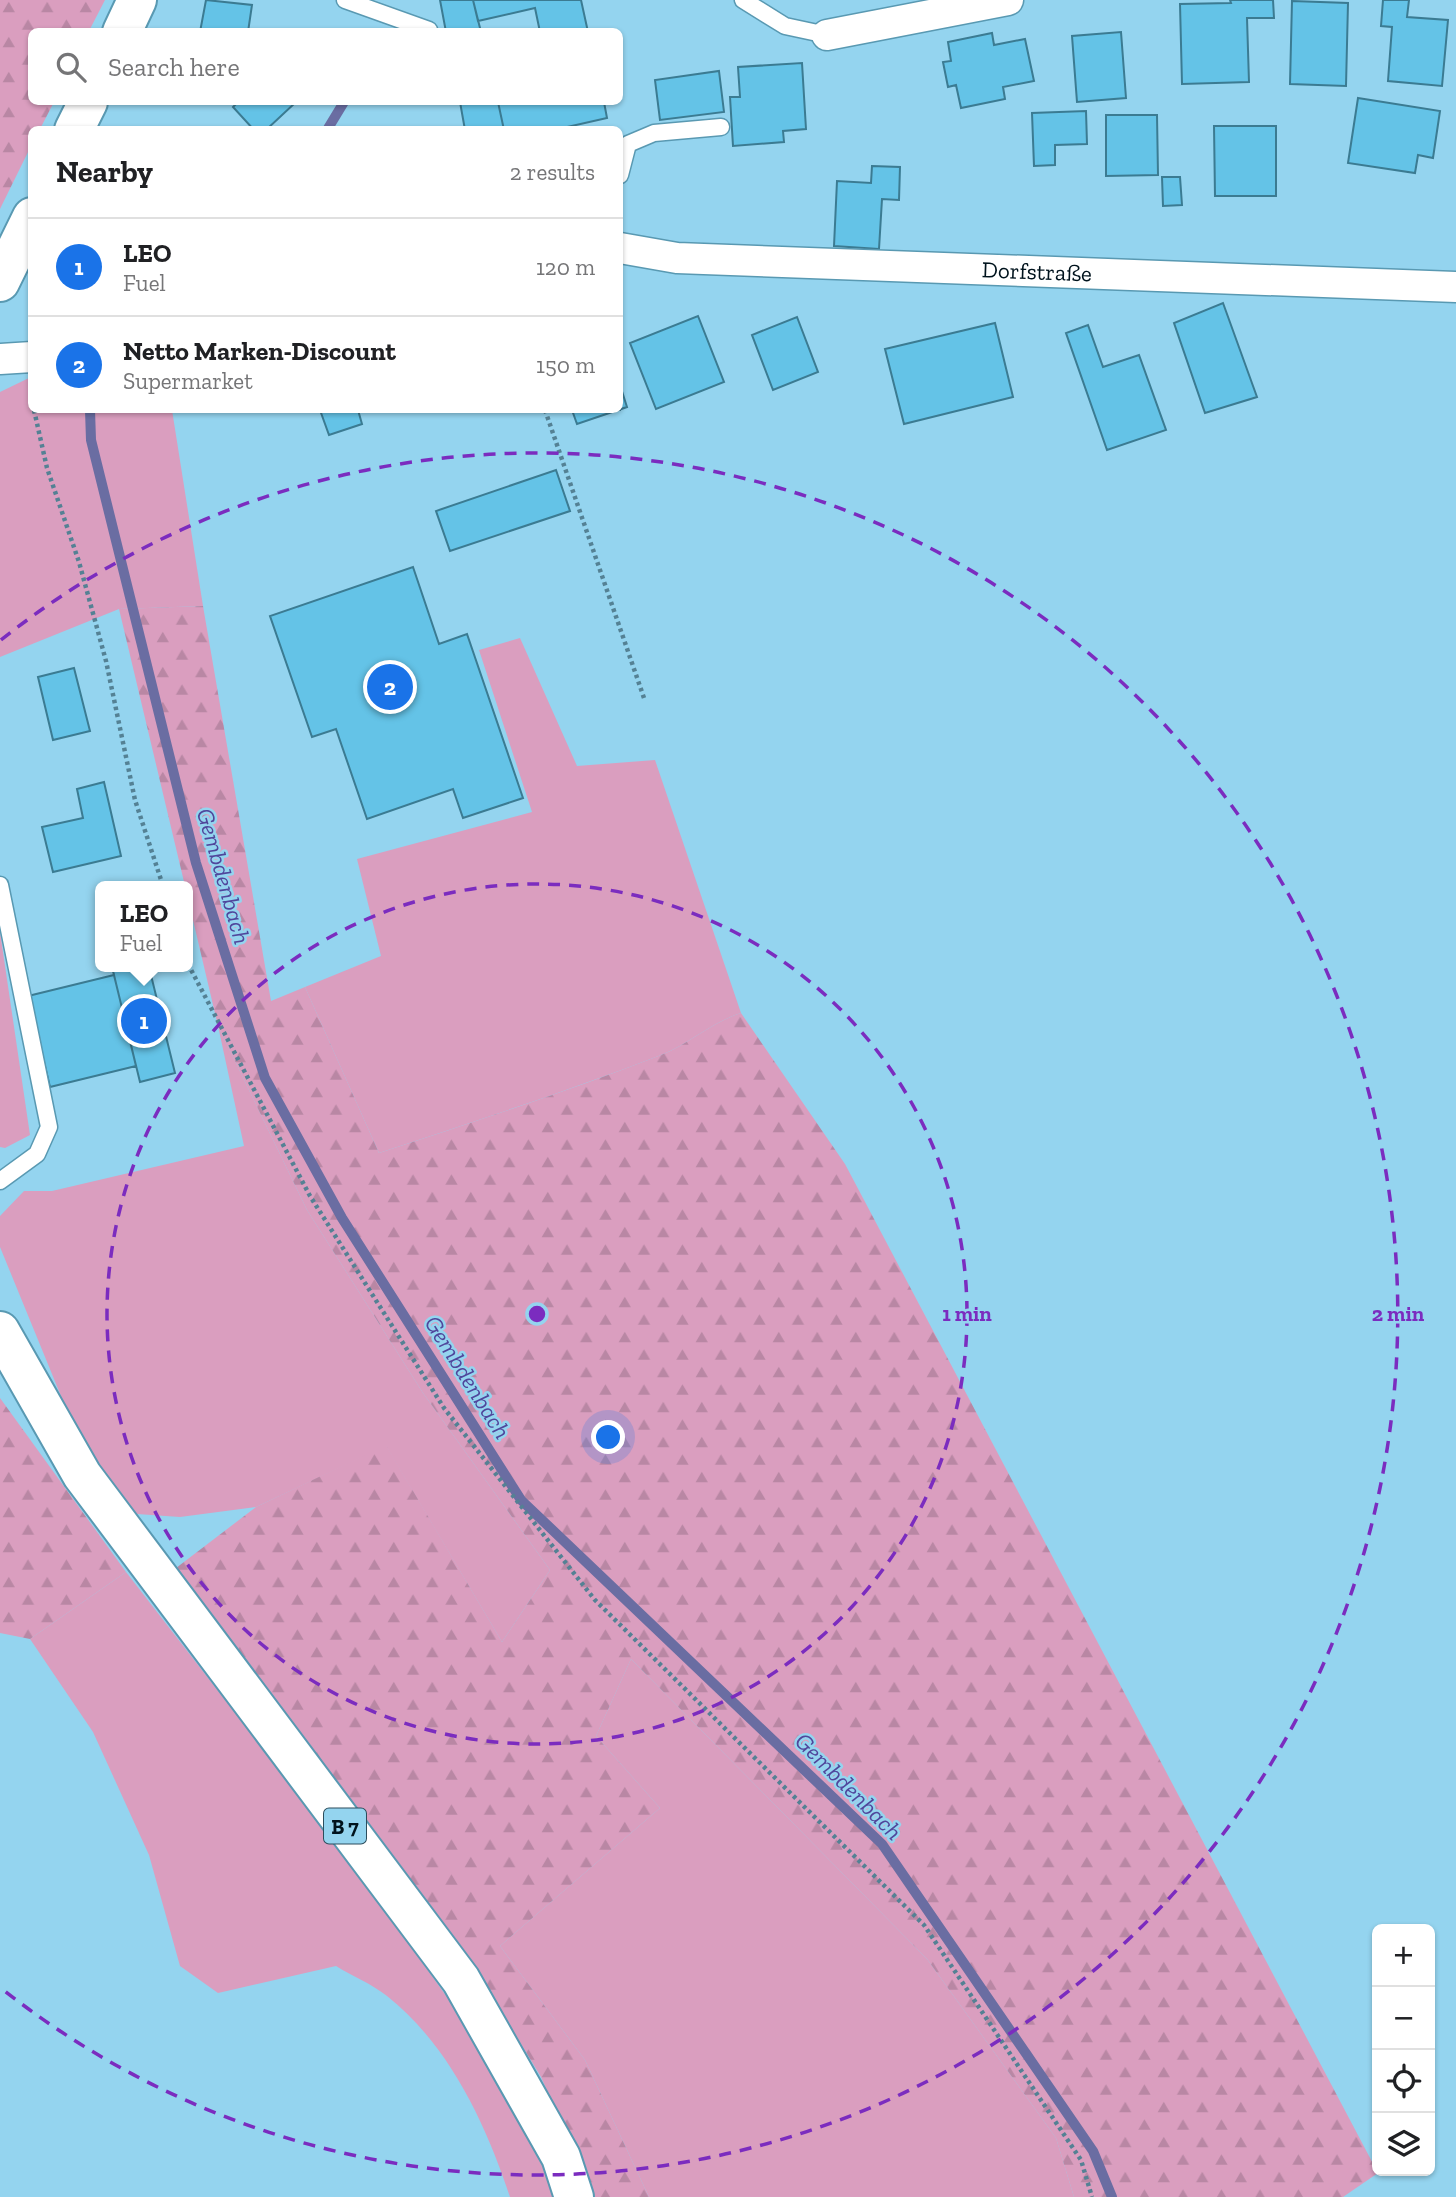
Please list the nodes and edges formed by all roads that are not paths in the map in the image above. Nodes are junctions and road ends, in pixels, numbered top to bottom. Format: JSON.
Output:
{"nodes":[{"id":1,"x":137,"y":0,"type":"edge"},
{"id":2,"x":345,"y":0,"type":"edge"},
{"id":3,"x":743,"y":0,"type":"edge"},
{"id":4,"x":1008,"y":0,"type":"edge"},
{"id":5,"x":124,"y":28,"type":"edge"},
{"id":6,"x":423,"y":28,"type":"edge"},
{"id":7,"x":827,"y":35,"type":"joint"},
{"id":8,"x":86,"y":105,"type":"edge"},
{"id":9,"x":76,"y":126,"type":"edge"},
{"id":10,"x":721,"y":127,"type":"dead end"},
{"id":11,"x":623,"y":163,"type":"edge"},
{"id":12,"x":28,"y":225,"type":"edge"},
{"id":13,"x":623,"y":249,"type":"edge"},
{"id":14,"x":0,"y":282,"type":"edge"},
{"id":15,"x":1456,"y":287,"type":"edge"},
{"id":16,"x":28,"y":357,"type":"edge"},
{"id":17,"x":0,"y":359,"type":"edge"},
{"id":18,"x":0,"y":885,"type":"edge"},
{"id":19,"x":0,"y":1181,"type":"edge"},
{"id":20,"x":0,"y":1331,"type":"edge"},
{"id":21,"x":574,"y":2197,"type":"edge"}],
"edges":[{"from":1,"to":5,"type":"main road"},
{"from":2,"to":6,"type":"lane"},
{"from":3,"to":7,"type":"lane"},
{"from":4,"to":7,"type":"street"},
{"from":8,"to":9,"type":"main road"},
{"from":10,"to":11,"type":"lane"},
{"from":12,"to":14,"type":"main road"},
{"from":13,"to":15,"type":"street","name":"Dorfstraße"},
{"from":16,"to":17,"type":"street"},
{"from":18,"to":19,"type":"lane"},
{"from":20,"to":21,"type":"main road","number":"B 7"}]}
